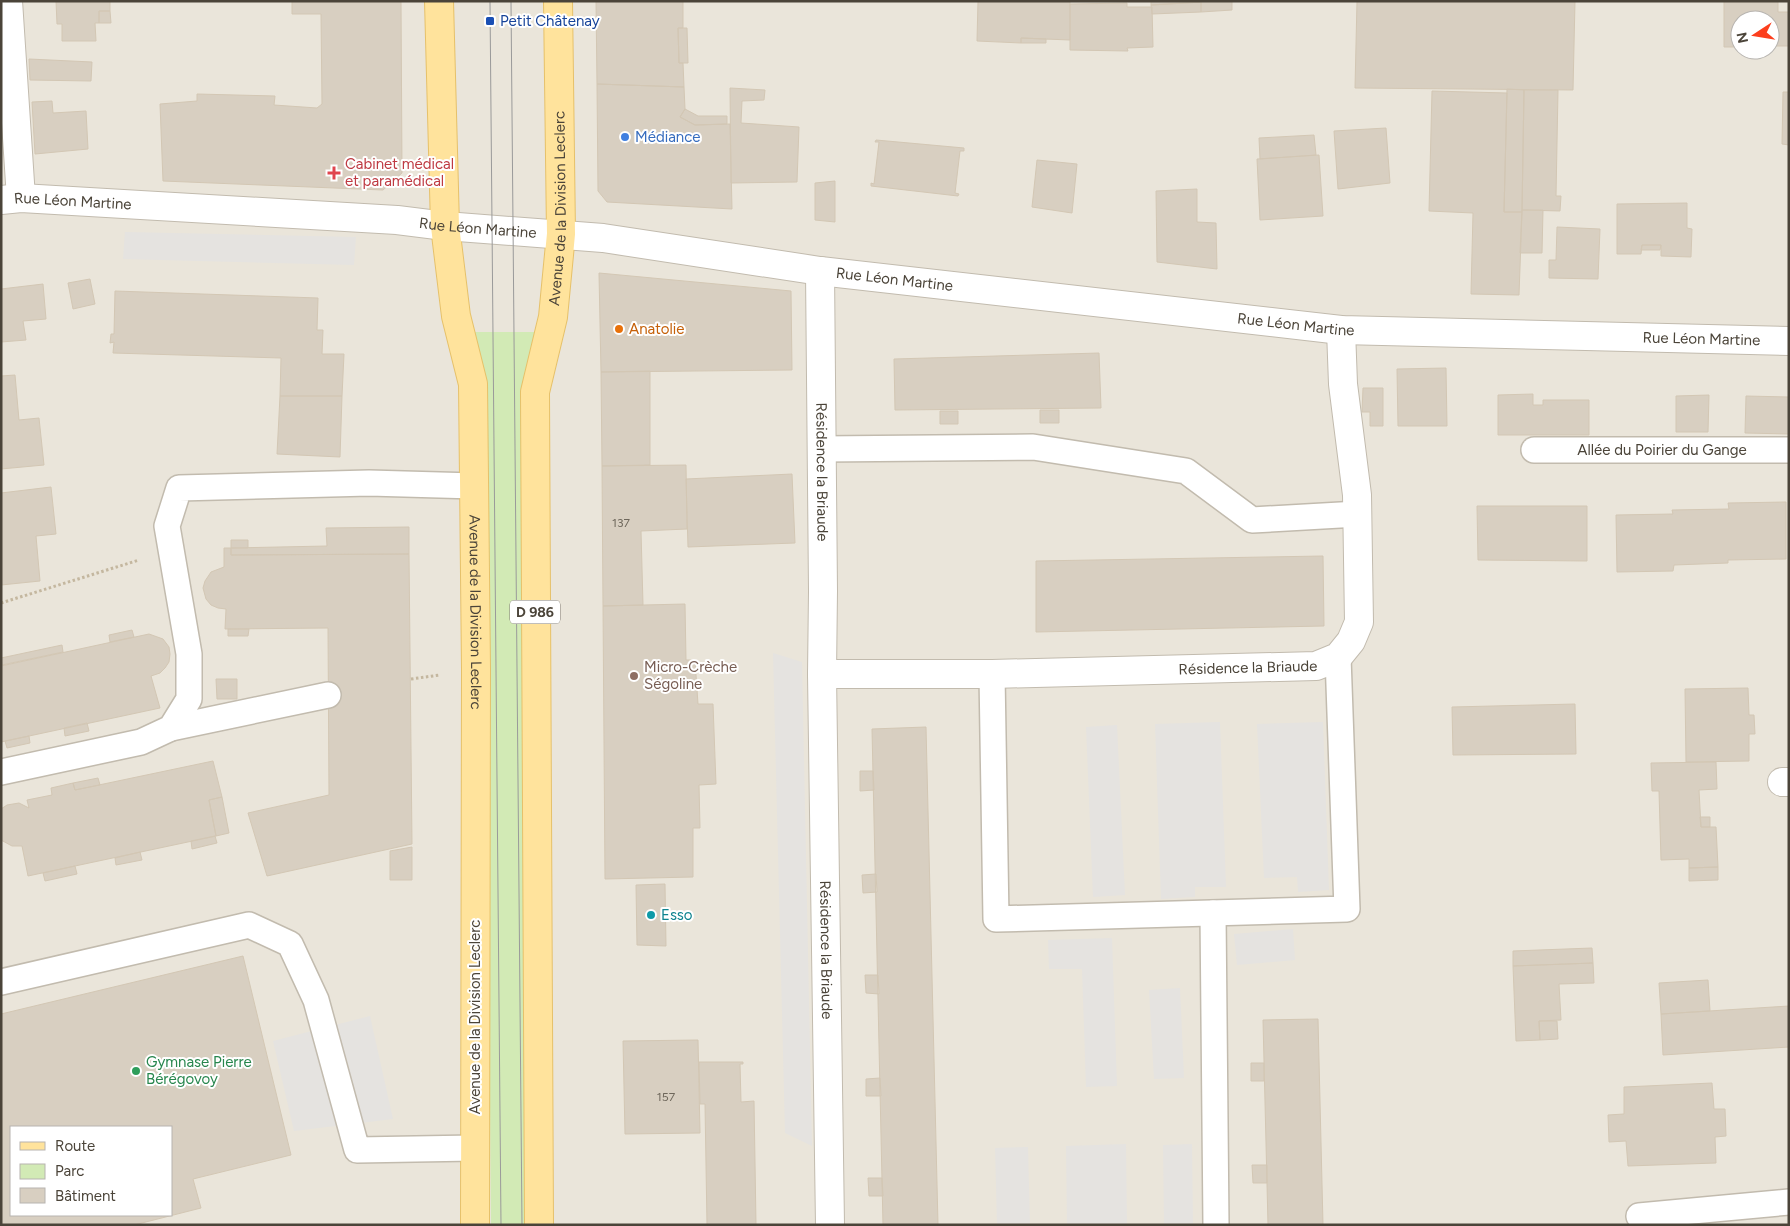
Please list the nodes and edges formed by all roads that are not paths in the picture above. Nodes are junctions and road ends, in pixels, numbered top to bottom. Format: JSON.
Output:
{"nodes":[{"id":1,"x":8,"y":1,"type":"edge"},
{"id":2,"x":440,"y":1,"type":"edge"},
{"id":3,"x":558,"y":1,"type":"edge"},
{"id":4,"x":11,"y":199,"type":"edge"},
{"id":5,"x":445,"y":226,"type":"junction"},
{"id":6,"x":561,"y":234,"type":"junction"},
{"id":7,"x":820,"y":271,"type":"junction"},
{"id":8,"x":1341,"y":330,"type":"junction"},
{"id":9,"x":1789,"y":341,"type":"edge"},
{"id":10,"x":821,"y":449,"type":"junction"},
{"id":11,"x":1534,"y":450,"type":"dead end"},
{"id":12,"x":1789,"y":450,"type":"edge"},
{"id":13,"x":475,"y":486,"type":"junction"},
{"id":14,"x":1358,"y":514,"type":"junction"},
{"id":15,"x":1338,"y":657,"type":"junction"},
{"id":16,"x":822,"y":674,"type":"junction"},
{"id":17,"x":992,"y":674,"type":"junction"},
{"id":18,"x":328,"y":694,"type":"dead end"},
{"id":19,"x":171,"y":728,"type":"junction"},
{"id":20,"x":1,"y":772,"type":"edge"},
{"id":21,"x":1213,"y":913,"type":"junction"},
{"id":22,"x":1,"y":982,"type":"edge"},
{"id":23,"x":474,"y":1148,"type":"junction"},
{"id":24,"x":1789,"y":1202,"type":"edge"},
{"id":25,"x":1639,"y":1216,"type":"dead end"},
{"id":26,"x":475,"y":1225,"type":"edge"},
{"id":27,"x":539,"y":1225,"type":"edge"},
{"id":28,"x":830,"y":1225,"type":"edge"},
{"id":29,"x":1216,"y":1225,"type":"edge"}],
"edges":[{"from":1,"to":4,"type":"street"},
{"from":2,"to":5,"type":"main road","name":"Avenue de la Division Leclerc"},
{"from":3,"to":6,"type":"main road","name":"Avenue de la Division Leclerc","number":"D 986"},
{"from":4,"to":5,"type":"street","name":"Rue Léon Martine"},
{"from":5,"to":6,"type":"street","name":"Rue Léon Martine"},
{"from":5,"to":13,"type":"main road","name":"Avenue de la Division Leclerc"},
{"from":6,"to":7,"type":"street","name":"Rue Léon Martine"},
{"from":6,"to":27,"type":"main road","name":"Avenue de la Division Leclerc","number":"D 986"},
{"from":7,"to":8,"type":"street","name":"Rue Léon Martine"},
{"from":7,"to":10,"type":"street","name":"Résidence la Briaude"},
{"from":8,"to":9,"type":"street","name":"Rue Léon Martine"},
{"from":8,"to":14,"type":"street","name":"Résidence la Briaude"},
{"from":10,"to":14,"type":"lane"},
{"from":10,"to":16,"type":"street","name":"Résidence la Briaude"},
{"from":11,"to":12,"type":"lane","name":"Allée du Poirier du Gange"},
{"from":13,"to":19,"type":"lane"},
{"from":13,"to":23,"type":"main road","name":"Avenue de la Division Leclerc"},
{"from":14,"to":15,"type":"street","name":"Résidence la Briaude"},
{"from":15,"to":17,"type":"street","name":"Résidence la Briaude"},
{"from":15,"to":21,"type":"lane"},
{"from":16,"to":17,"type":"street","name":"Résidence la Briaude"},
{"from":16,"to":28,"type":"street","name":"Résidence la Briaude"},
{"from":17,"to":21,"type":"lane"},
{"from":18,"to":19,"type":"lane"},
{"from":19,"to":20,"type":"lane"},
{"from":21,"to":29,"type":"lane"},
{"from":22,"to":23,"type":"lane"},
{"from":23,"to":26,"type":"main road","name":"Avenue de la Division Leclerc"},
{"from":24,"to":25,"type":"lane"}]}
